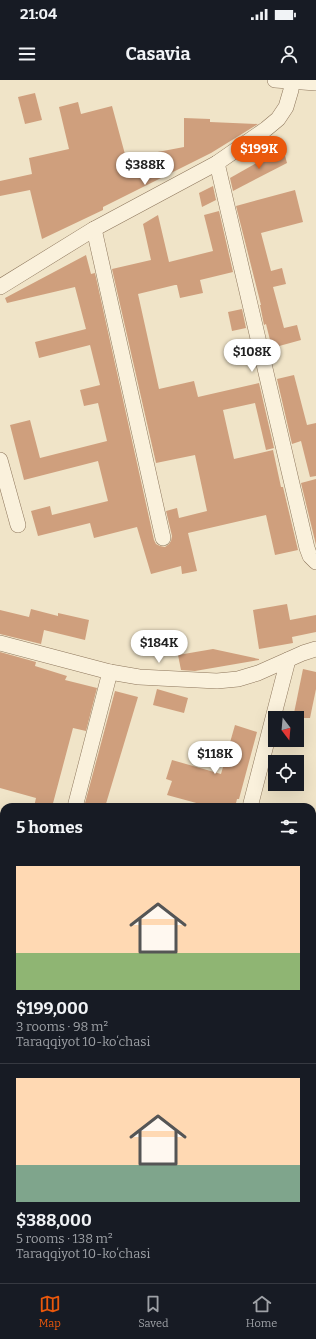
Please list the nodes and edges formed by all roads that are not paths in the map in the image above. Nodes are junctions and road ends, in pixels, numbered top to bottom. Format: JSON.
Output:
{"nodes":[{"id":1,"x":275,"y":80,"type":"edge"},
{"id":2,"x":291,"y":81,"type":"junction"},
{"id":3,"x":316,"y":83,"type":"edge"},
{"id":4,"x":217,"y":163,"type":"junction"},
{"id":5,"x":94,"y":229,"type":"junction"},
{"id":6,"x":0,"y":287,"type":"edge"},
{"id":7,"x":0,"y":460,"type":"edge"},
{"id":8,"x":18,"y":525,"type":"dead end"},
{"id":9,"x":163,"y":538,"type":"dead end"},
{"id":10,"x":316,"y":562,"type":"edge"},
{"id":11,"x":0,"y":643,"type":"edge"},
{"id":12,"x":316,"y":649,"type":"edge"},
{"id":13,"x":288,"y":660,"type":"junction"},
{"id":14,"x":110,"y":672,"type":"junction"},
{"id":15,"x":76,"y":803,"type":"edge"},
{"id":16,"x":251,"y":803,"type":"edge"}],
"edges":[{"from":1,"to":2,"type":"street"},
{"from":2,"to":3,"type":"street"},
{"from":2,"to":4,"type":"street"},
{"from":4,"to":5,"type":"street"},
{"from":4,"to":10,"type":"street"},
{"from":5,"to":6,"type":"street"},
{"from":5,"to":9,"type":"street"},
{"from":7,"to":8,"type":"street"},
{"from":11,"to":14,"type":"street"},
{"from":12,"to":13,"type":"street"},
{"from":13,"to":14,"type":"street"},
{"from":13,"to":16,"type":"street"},
{"from":14,"to":15,"type":"street"}]}
